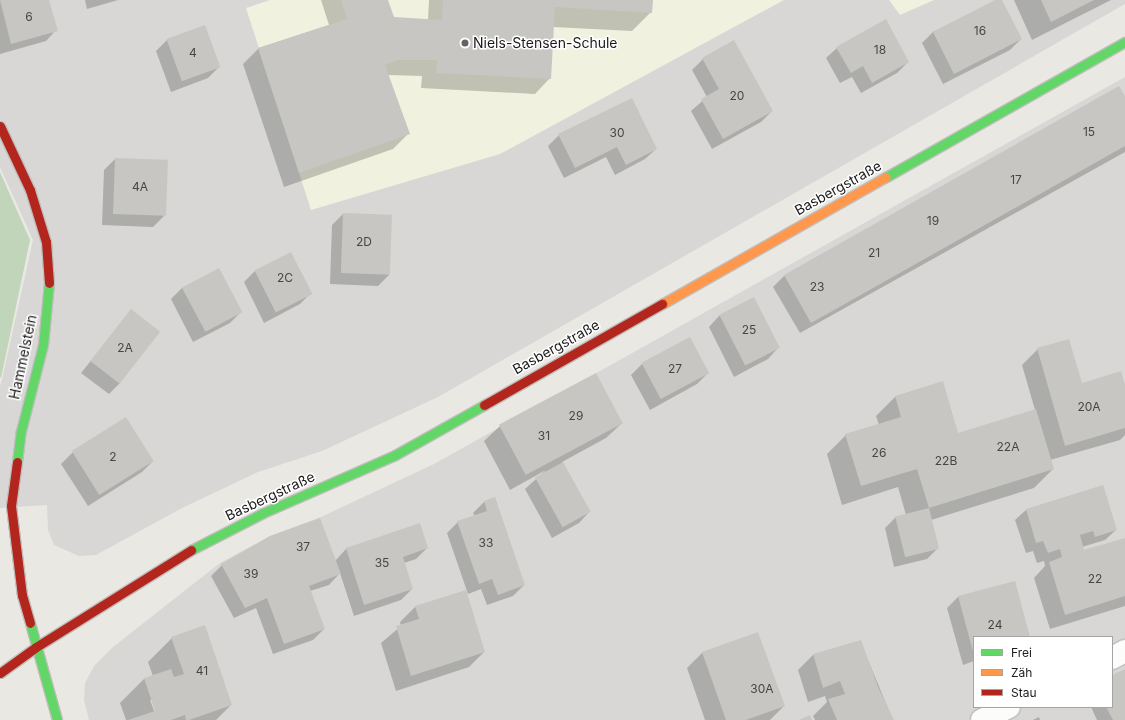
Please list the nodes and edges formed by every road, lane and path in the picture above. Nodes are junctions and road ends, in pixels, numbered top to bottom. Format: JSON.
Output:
{"nodes":[{"id":1,"x":1125,"y":42,"type":"edge"},
{"id":2,"x":0,"y":126,"type":"edge"},
{"id":3,"x":36,"y":647,"type":"junction"},
{"id":4,"x":1125,"y":651,"type":"edge"},
{"id":5,"x":1113,"y":657,"type":"edge"},
{"id":6,"x":0,"y":673,"type":"edge"},
{"id":7,"x":1007,"y":708,"type":"edge"},
{"id":8,"x":57,"y":720,"type":"edge"},
{"id":9,"x":982,"y":720,"type":"edge"}],
"edges":[{"from":1,"to":3,"type":"main road","name":"Basbergstraße"},
{"from":2,"to":3,"type":"main road","name":"Hammelstein"},
{"from":3,"to":6,"type":"main road","name":"Basbergstraße"},
{"from":3,"to":8,"type":"main road","name":"Hammelstein"},
{"from":4,"to":5,"type":"street"},
{"from":7,"to":9,"type":"street"}]}
